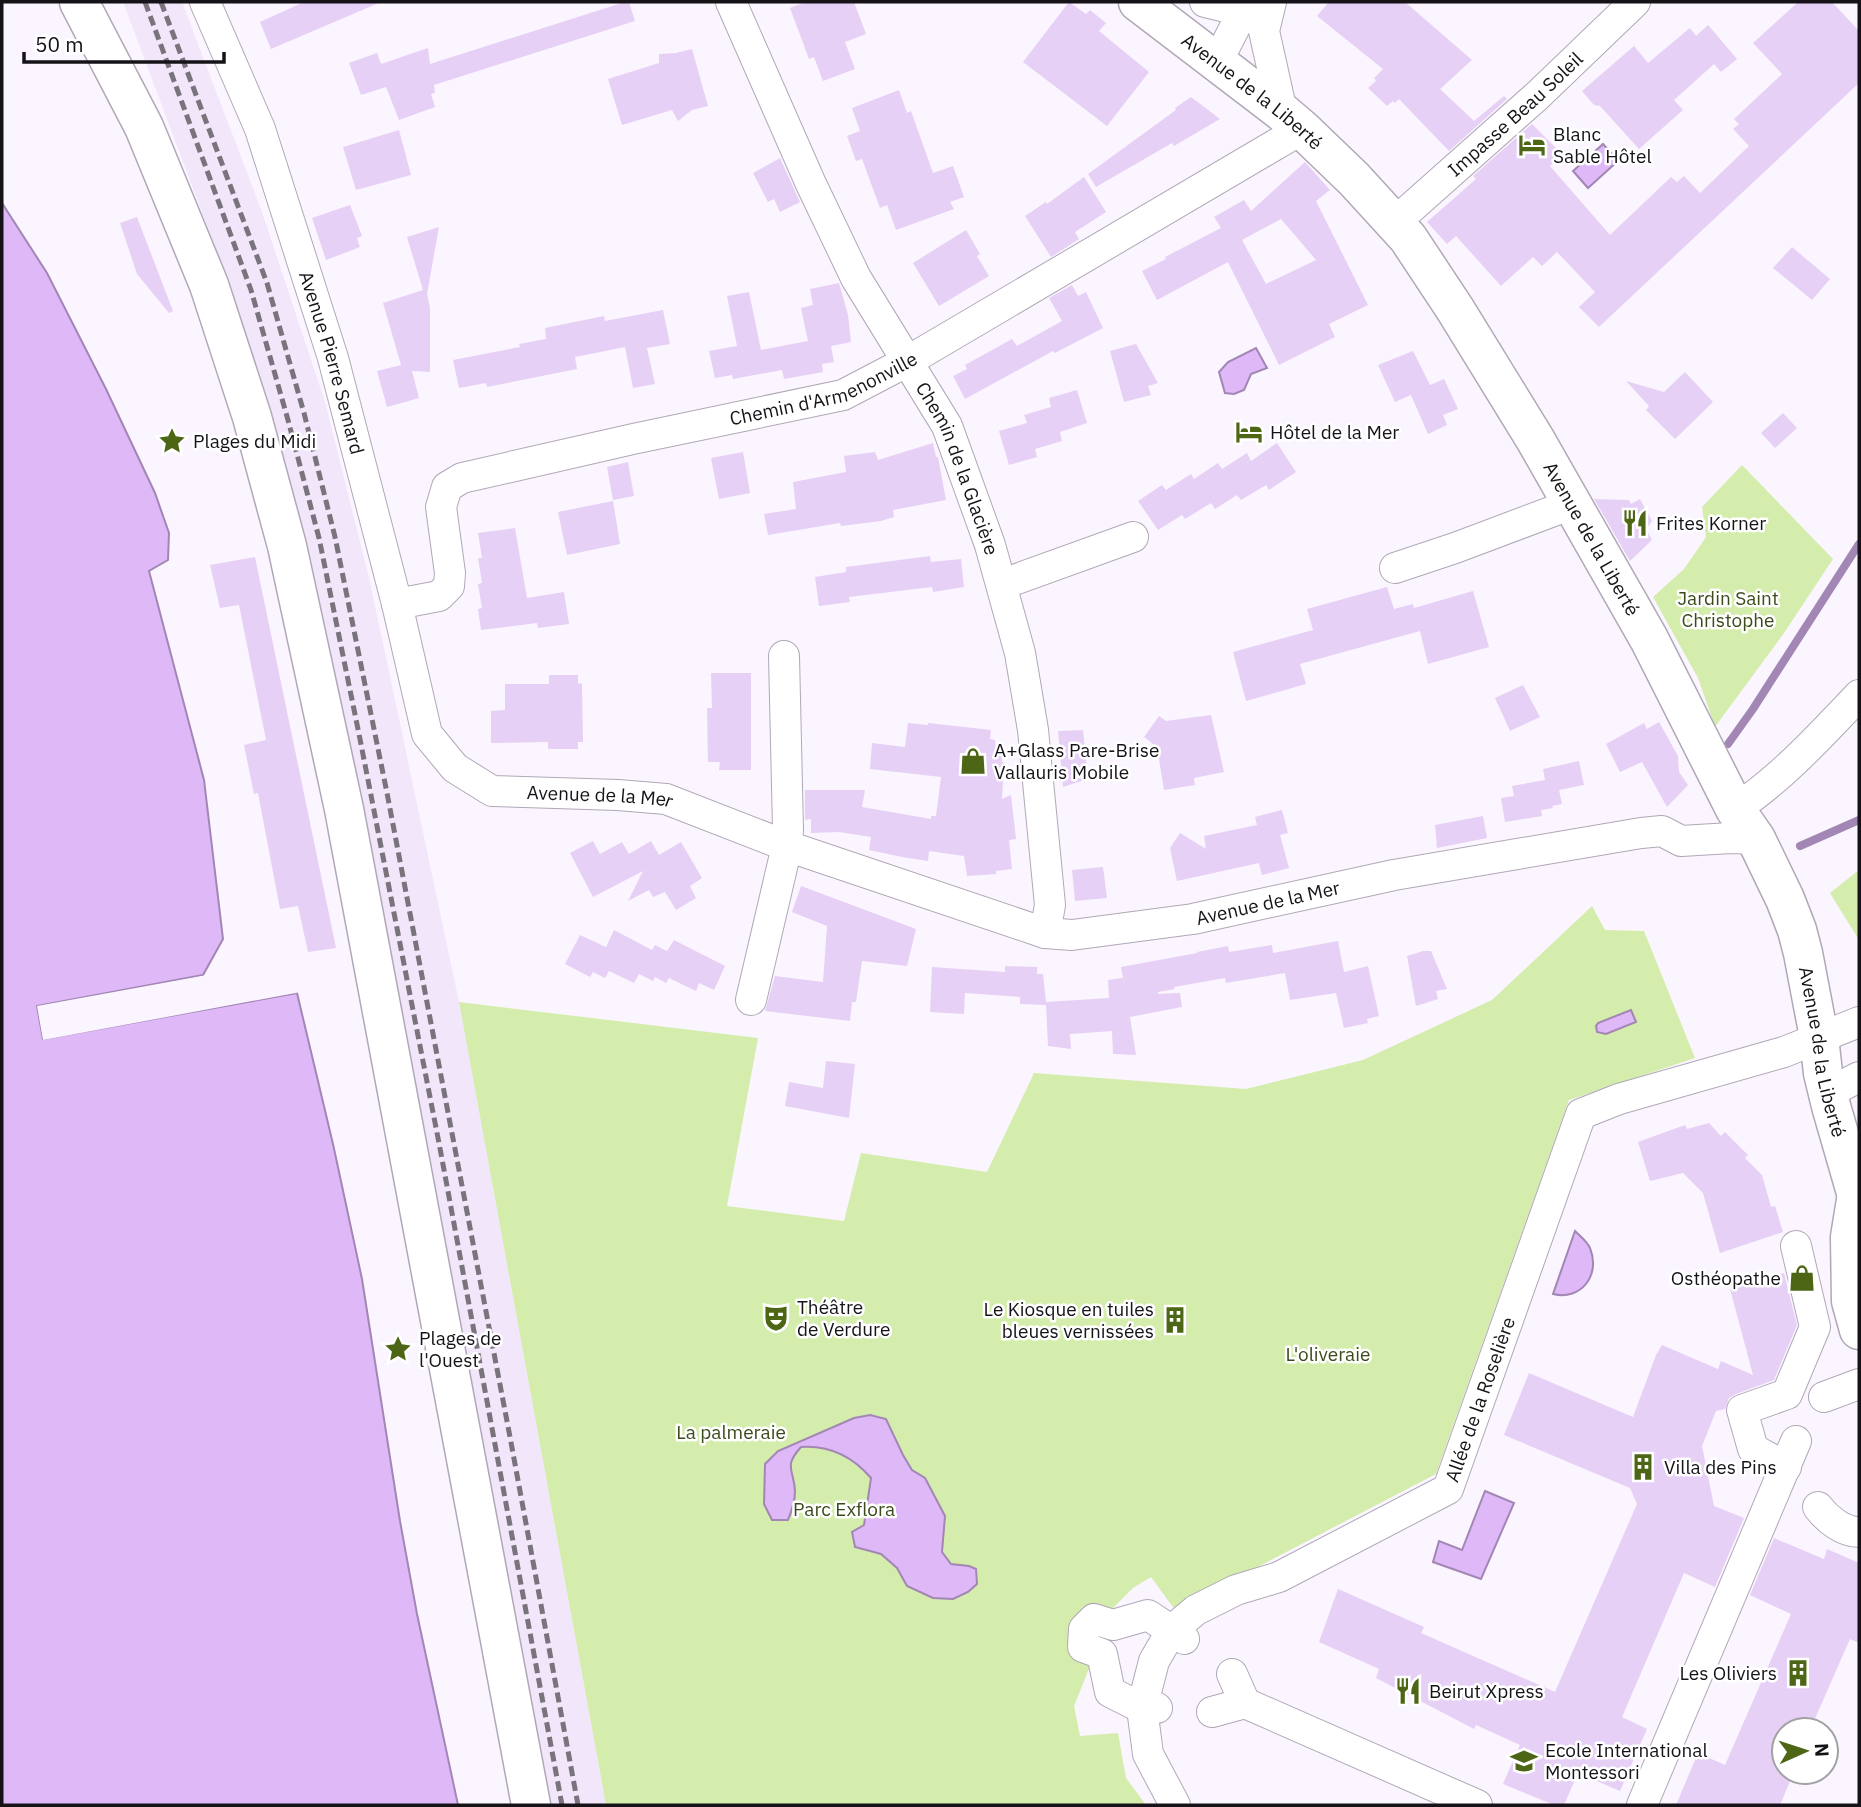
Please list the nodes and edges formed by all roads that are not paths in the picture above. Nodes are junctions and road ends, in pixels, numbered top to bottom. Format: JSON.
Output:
{"nodes":[{"id":1,"x":79,"y":2,"type":"edge"},
{"id":2,"x":205,"y":2,"type":"edge"},
{"id":3,"x":731,"y":2,"type":"edge"},
{"id":4,"x":1138,"y":2,"type":"edge"},
{"id":5,"x":1205,"y":2,"type":"edge"},
{"id":6,"x":1635,"y":2,"type":"edge"},
{"id":7,"x":1262,"y":12,"type":"edge"},
{"id":8,"x":1217,"y":62,"type":"junction"},
{"id":9,"x":1292,"y":120,"type":"junction"},
{"id":10,"x":1394,"y":223,"type":"junction"},
{"id":11,"x":908,"y":361,"type":"junction"},
{"id":12,"x":1572,"y":504,"type":"junction"},
{"id":13,"x":1133,"y":537,"type":"dead end"},
{"id":14,"x":1395,"y":568,"type":"dead end"},
{"id":15,"x":1003,"y":584,"type":"junction"},
{"id":16,"x":397,"y":604,"type":"junction"},
{"id":17,"x":784,"y":656,"type":"dead end"},
{"id":18,"x":1859,"y":695,"type":"edge"},
{"id":19,"x":427,"y":734,"type":"joint"},
{"id":20,"x":1746,"y":824,"type":"junction"},
{"id":21,"x":787,"y":846,"type":"junction"},
{"id":22,"x":1045,"y":933,"type":"junction"},
{"id":23,"x":751,"y":1000,"type":"dead end"},
{"id":24,"x":1859,"y":1022,"type":"edge"},
{"id":25,"x":1819,"y":1037,"type":"junction"},
{"id":26,"x":1844,"y":1085,"type":"edge"},
{"id":27,"x":1858,"y":1198,"type":"edge"},
{"id":28,"x":1796,"y":1246,"type":"dead end"},
{"id":29,"x":1859,"y":1330,"type":"edge"},
{"id":30,"x":1859,"y":1384,"type":"edge"},
{"id":31,"x":1824,"y":1397,"type":"dead end"},
{"id":32,"x":1818,"y":1507,"type":"dead end"},
{"id":33,"x":1859,"y":1532,"type":"edge"},
{"id":34,"x":1178,"y":1634,"type":"junction"},
{"id":35,"x":1232,"y":1674,"type":"dead end"},
{"id":36,"x":1245,"y":1703,"type":"junction"},
{"id":37,"x":1150,"y":1708,"type":"junction"},
{"id":38,"x":1212,"y":1712,"type":"dead end"},
{"id":39,"x":531,"y":1805,"type":"edge"},
{"id":40,"x":1175,"y":1805,"type":"edge"},
{"id":41,"x":1477,"y":1805,"type":"edge"},
{"id":42,"x":1642,"y":1805,"type":"edge"}],
"edges":[{"from":1,"to":39,"type":"main road"},
{"from":2,"to":16,"type":"street","name":"Avenue Pierre Semard"},
{"from":3,"to":11,"type":"street","name":"Chemin de la Glacière"},
{"from":4,"to":8,"type":"main road","name":"Avenue de la Liberté"},
{"from":5,"to":7,"type":"street"},
{"from":6,"to":10,"type":"street","name":"Impasse Beau Soleil"},
{"from":7,"to":8,"type":"street"},
{"from":7,"to":9,"type":"street"},
{"from":8,"to":9,"type":"main road","name":"Avenue de la Liberté"},
{"from":9,"to":10,"type":"main road","name":"Avenue de la Liberté"},
{"from":9,"to":11,"type":"street","name":"Chemin d'Armenonville"},
{"from":10,"to":12,"type":"main road","name":"Avenue de la Liberté"},
{"from":11,"to":15,"type":"street","name":"Chemin de la Glacière"},
{"from":11,"to":16,"type":"street","name":"Chemin d'Armenonville"},
{"from":12,"to":14,"type":"street"},
{"from":12,"to":20,"type":"main road","name":"Avenue de la Liberté"},
{"from":13,"to":15,"type":"street"},
{"from":15,"to":22,"type":"street","name":"Chemin de la Glacière"},
{"from":16,"to":19,"type":"street","name":"Avenue Pierre Semard"},
{"from":17,"to":21,"type":"street"},
{"from":18,"to":20,"type":"street"},
{"from":19,"to":21,"type":"street","name":"Avenue de la Mer"},
{"from":20,"to":22,"type":"street","name":"Avenue de la Mer"},
{"from":20,"to":25,"type":"main road","name":"Avenue de la Liberté"},
{"from":21,"to":22,"type":"street","name":"Avenue de la Mer"},
{"from":21,"to":23,"type":"street"},
{"from":24,"to":25,"type":"street"},
{"from":25,"to":26,"type":"main road","name":"Avenue de la Liberté"},
{"from":25,"to":34,"type":"street","name":"Allée de la Roselière"},
{"from":26,"to":27,"type":"main road","name":"Avenue de la Liberté"},
{"from":27,"to":29,"type":"main road"},
{"from":28,"to":42,"type":"street"},
{"from":30,"to":31,"type":"street"},
{"from":32,"to":33,"type":"street"},
{"from":34,"to":37,"type":"street","name":"Allée de la Roselière"},
{"from":34,"to":37,"type":"street"},
{"from":35,"to":36,"type":"street"},
{"from":36,"to":38,"type":"street"},
{"from":36,"to":41,"type":"street"},
{"from":37,"to":40,"type":"street","name":"Allée de la Roselière"}]}
